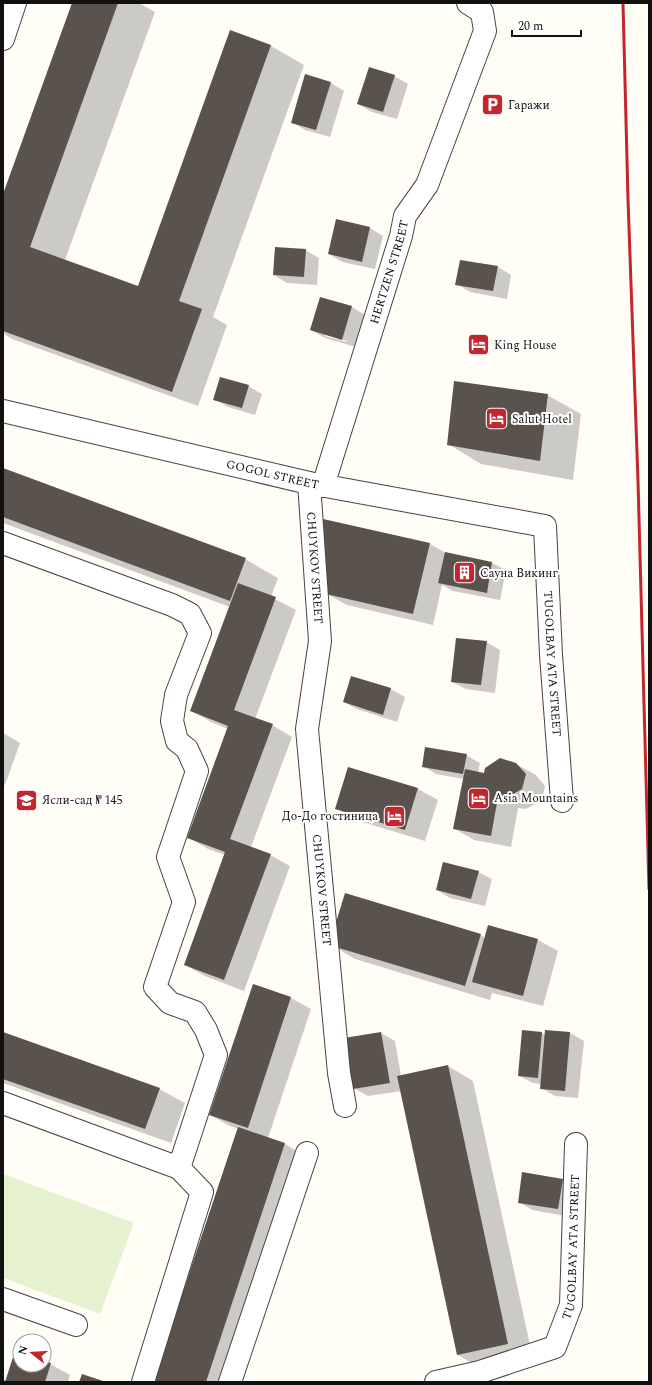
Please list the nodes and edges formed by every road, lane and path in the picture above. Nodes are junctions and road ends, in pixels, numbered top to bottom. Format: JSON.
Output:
{"nodes":[{"id":1,"x":15,"y":3,"type":"edge"},
{"id":2,"x":468,"y":3,"type":"edge"},
{"id":3,"x":3,"y":39,"type":"edge"},
{"id":4,"x":3,"y":411,"type":"edge"},
{"id":5,"x":316,"y":485,"type":"junction"},
{"id":6,"x":545,"y":526,"type":"joint"},
{"id":7,"x":3,"y":543,"type":"edge"},
{"id":8,"x":562,"y":801,"type":"dead end"},
{"id":9,"x":3,"y":1103,"type":"edge"},
{"id":10,"x":345,"y":1106,"type":"dead end"},
{"id":11,"x":576,"y":1144,"type":"dead end"},
{"id":12,"x":307,"y":1153,"type":"dead end"},
{"id":13,"x":179,"y":1168,"type":"junction"},
{"id":14,"x":3,"y":1299,"type":"edge"},
{"id":15,"x":76,"y":1325,"type":"dead end"},
{"id":16,"x":143,"y":1382,"type":"edge"},
{"id":17,"x":230,"y":1382,"type":"edge"},
{"id":18,"x":436,"y":1382,"type":"edge"}],
"edges":[{"from":1,"to":3,"type":"street"},
{"from":2,"to":5,"type":"street","name":"HERTZEN STREET"},
{"from":4,"to":5,"type":"street","name":"GOGOL STREET"},
{"from":5,"to":6,"type":"street","name":"GOGOL STREET"},
{"from":5,"to":10,"type":"street","name":"CHUYKOV STREET"},
{"from":6,"to":8,"type":"street","name":"TUGOLBAY ATA STREET"},
{"from":7,"to":13,"type":"street"},
{"from":9,"to":13,"type":"street"},
{"from":11,"to":18,"type":"street","name":"TUGOLBAY ATA STREET"},
{"from":12,"to":17,"type":"street"},
{"from":13,"to":16,"type":"street"},
{"from":14,"to":15,"type":"street"}]}
